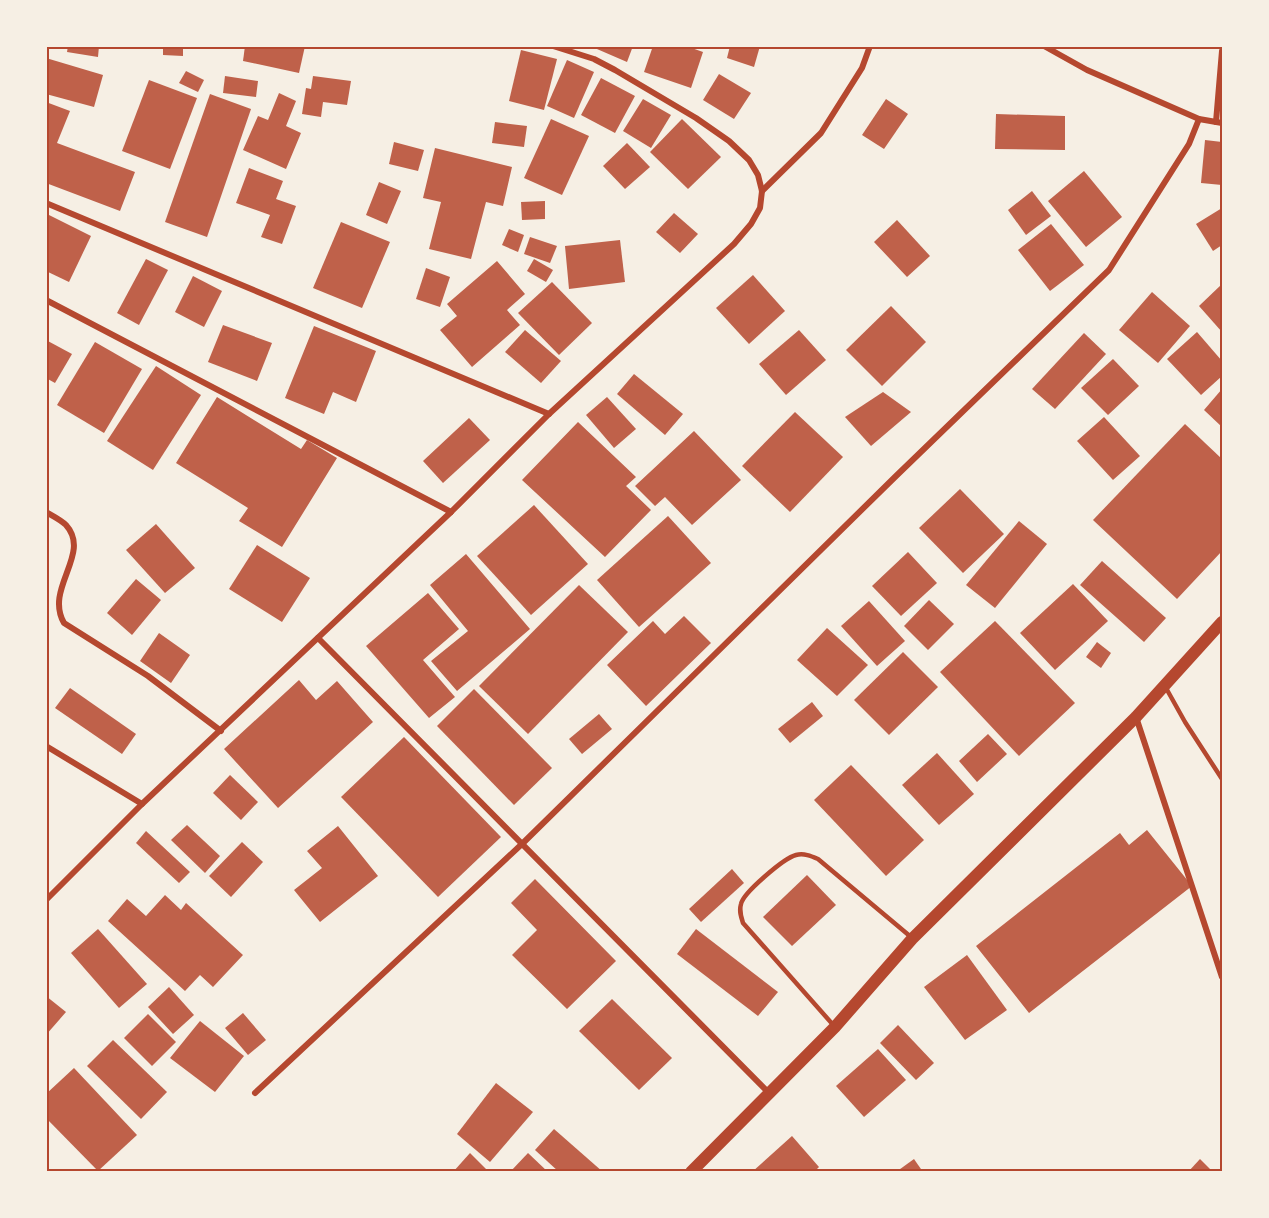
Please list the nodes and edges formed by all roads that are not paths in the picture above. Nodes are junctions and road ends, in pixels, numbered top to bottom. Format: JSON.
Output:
{"nodes":[{"id":1,"x":553,"y":46,"type":"edge"},
{"id":2,"x":870,"y":46,"type":"edge"},
{"id":3,"x":1044,"y":46,"type":"edge"},
{"id":4,"x":1222,"y":51,"type":"edge"},
{"id":5,"x":1199,"y":119,"type":"junction"},
{"id":6,"x":1219,"y":122,"type":"edge"},
{"id":7,"x":762,"y":191,"type":"junction"},
{"id":8,"x":46,"y":204,"type":"edge"},
{"id":9,"x":46,"y":300,"type":"edge"},
{"id":10,"x":549,"y":414,"type":"junction"},
{"id":11,"x":46,"y":512,"type":"edge"},
{"id":12,"x":451,"y":512,"type":"junction"},
{"id":13,"x":1222,"y":622,"type":"edge"},
{"id":14,"x":318,"y":638,"type":"junction"},
{"id":15,"x":1165,"y":686,"type":"junction"},
{"id":16,"x":1136,"y":717,"type":"junction"},
{"id":17,"x":221,"y":731,"type":"junction"},
{"id":18,"x":46,"y":746,"type":"edge"},
{"id":19,"x":1222,"y":778,"type":"edge"},
{"id":20,"x":142,"y":804,"type":"junction"},
{"id":21,"x":523,"y":843,"type":"junction"},
{"id":22,"x":46,"y":900,"type":"edge"},
{"id":23,"x":912,"y":939,"type":"junction"},
{"id":24,"x":1222,"y":977,"type":"edge"},
{"id":25,"x":835,"y":1027,"type":"junction"},
{"id":26,"x":255,"y":1093,"type":"dead end"},
{"id":27,"x":770,"y":1094,"type":"junction"},
{"id":28,"x":691,"y":1172,"type":"edge"}],
"edges":[{"from":1,"to":7,"type":"street"},
{"from":2,"to":7,"type":"street"},
{"from":3,"to":5,"type":"street"},
{"from":4,"to":6,"type":"street"},
{"from":5,"to":6,"type":"street"},
{"from":5,"to":21,"type":"street"},
{"from":7,"to":10,"type":"street"},
{"from":8,"to":10,"type":"street"},
{"from":9,"to":12,"type":"street"},
{"from":10,"to":12,"type":"street"},
{"from":11,"to":17,"type":"street"},
{"from":12,"to":14,"type":"street"},
{"from":13,"to":15,"type":"main road"},
{"from":14,"to":17,"type":"street"},
{"from":14,"to":21,"type":"street"},
{"from":15,"to":16,"type":"main road"},
{"from":15,"to":19,"type":"lane"},
{"from":16,"to":23,"type":"main road"},
{"from":16,"to":24,"type":"street"},
{"from":17,"to":20,"type":"street"},
{"from":18,"to":20,"type":"street"},
{"from":20,"to":22,"type":"street"},
{"from":21,"to":26,"type":"street"},
{"from":21,"to":27,"type":"street"},
{"from":23,"to":25,"type":"main road"},
{"from":23,"to":25,"type":"lane"},
{"from":25,"to":27,"type":"main road"},
{"from":27,"to":28,"type":"main road"}]}
